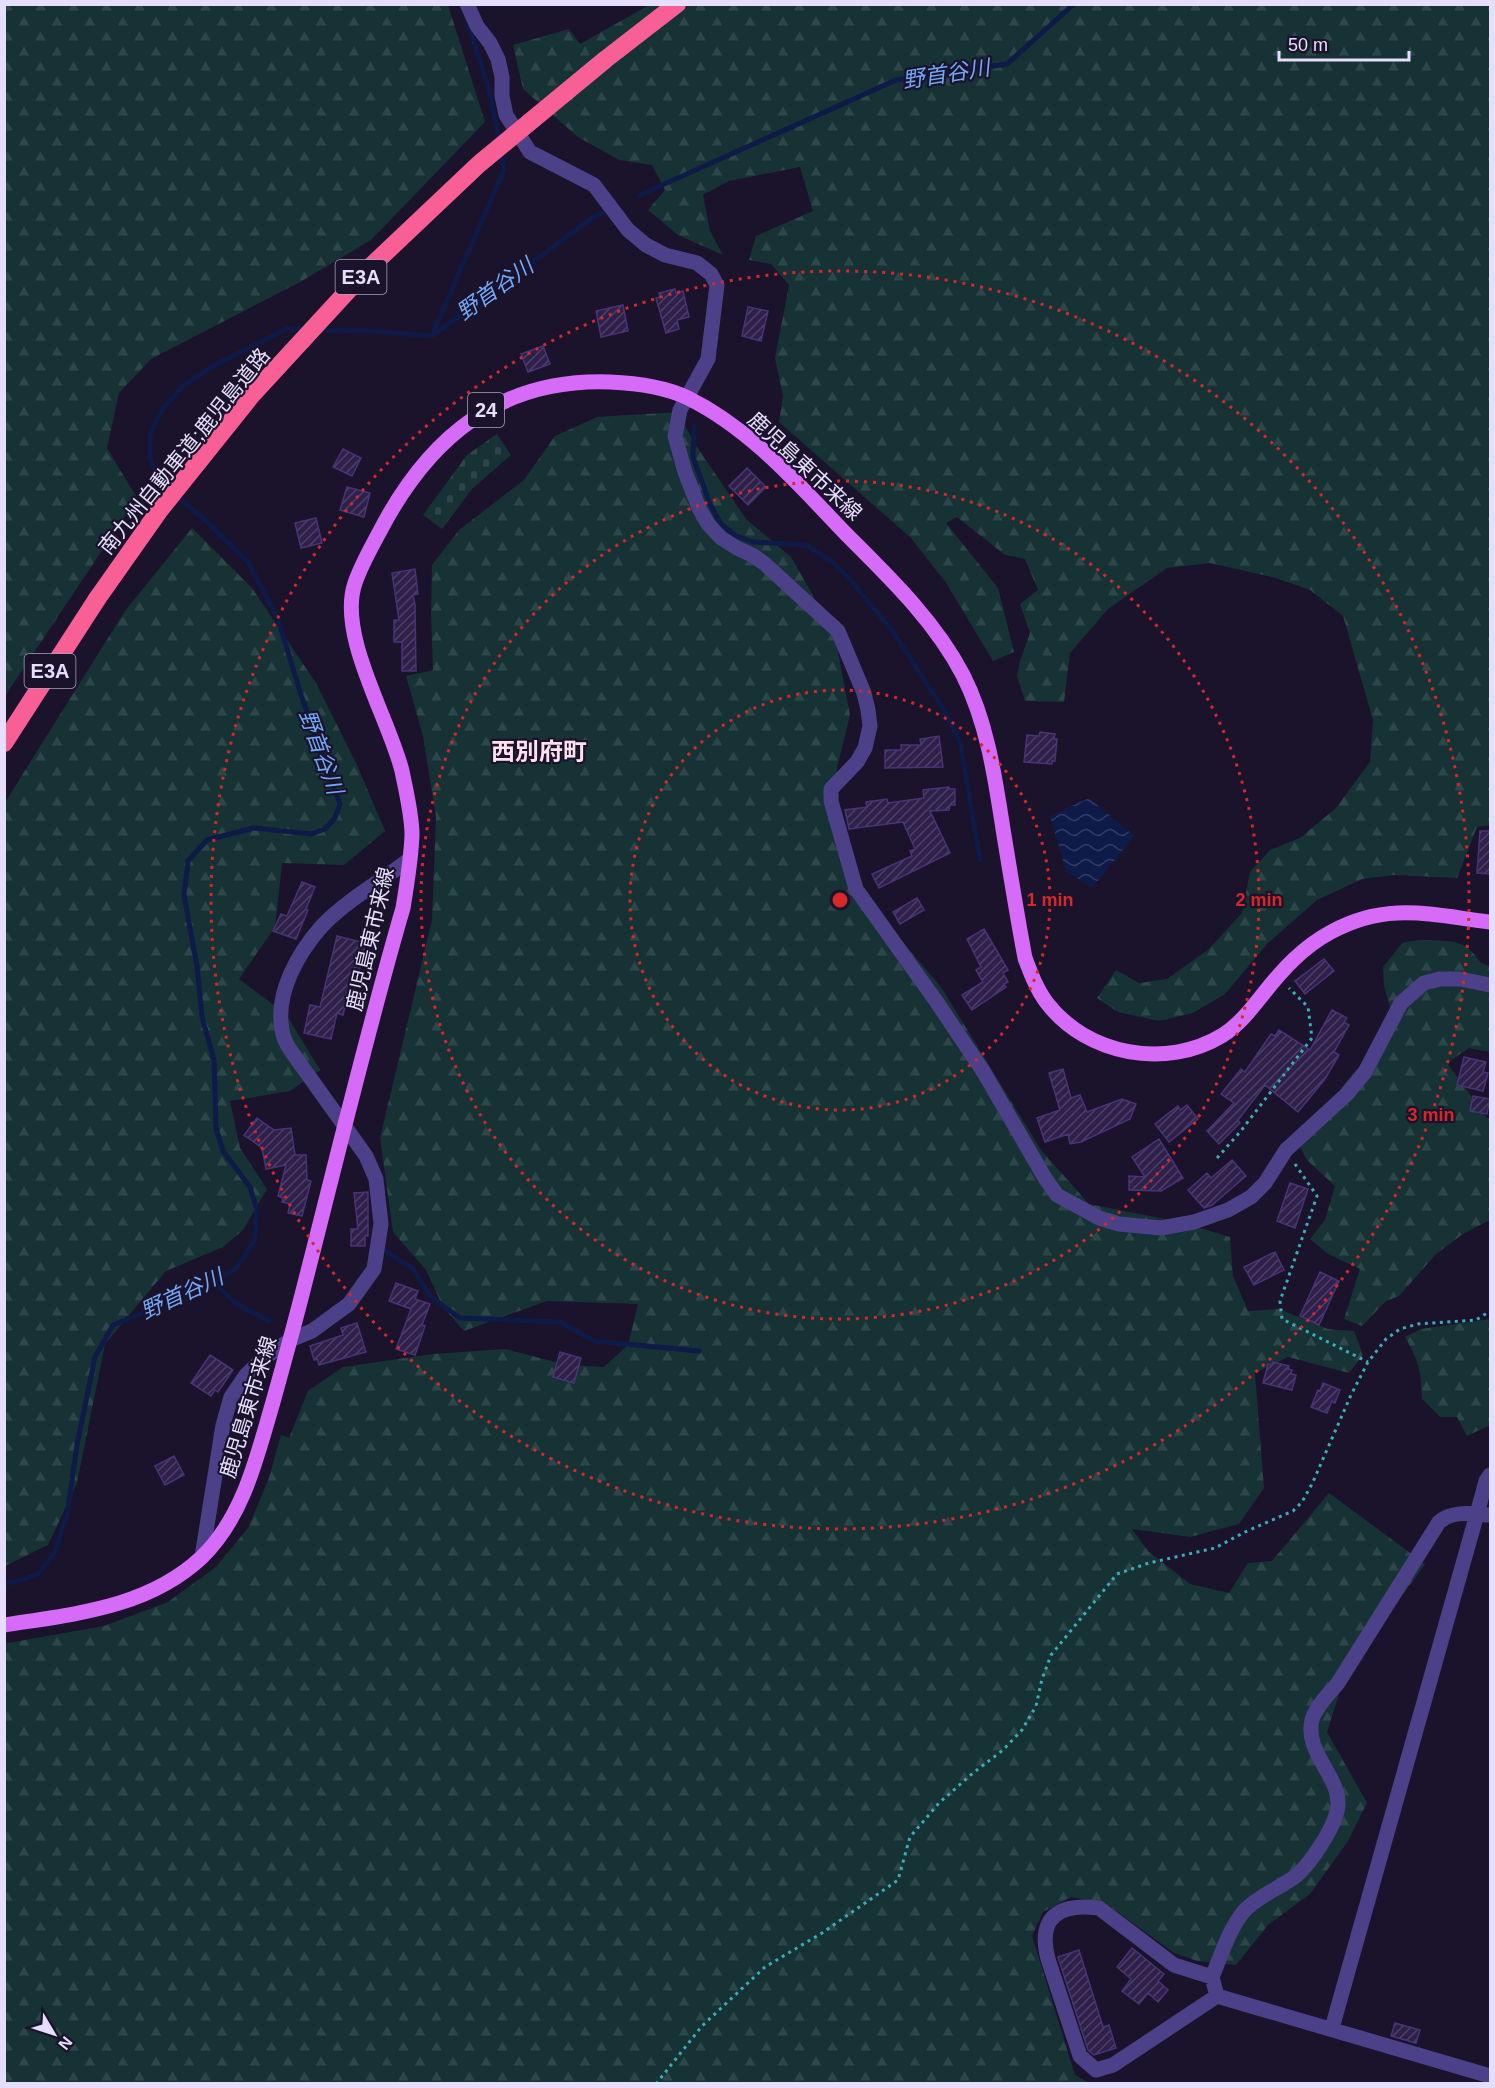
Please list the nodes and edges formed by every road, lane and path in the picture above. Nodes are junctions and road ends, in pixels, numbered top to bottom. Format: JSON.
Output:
{"nodes":[{"id":1,"x":467,"y":4,"type":"edge"},
{"id":2,"x":677,"y":4,"type":"edge"},
{"id":3,"x":688,"y":398,"type":"junction"},
{"id":4,"x":4,"y":743,"type":"edge"},
{"id":5,"x":410,"y":860,"type":"junction"},
{"id":6,"x":1491,"y":922,"type":"edge"},
{"id":7,"x":1277,"y":977,"type":"junction"},
{"id":8,"x":1491,"y":985,"type":"edge"},
{"id":9,"x":346,"y":1126,"type":"junction"},
{"id":10,"x":1286,"y":1150,"type":"junction"},
{"id":11,"x":1217,"y":1158,"type":"dead end"},
{"id":12,"x":1491,"y":1311,"type":"edge"},
{"id":13,"x":290,"y":1340,"type":"junction"},
{"id":14,"x":1368,"y":1362,"type":"junction"},
{"id":15,"x":1491,"y":1475,"type":"edge"},
{"id":16,"x":1484,"y":1515,"type":"edge"},
{"id":17,"x":202,"y":1557,"type":"junction"},
{"id":18,"x":4,"y":1625,"type":"edge"},
{"id":19,"x":1212,"y":1977,"type":"junction"},
{"id":20,"x":1216,"y":1996,"type":"junction"},
{"id":21,"x":1332,"y":2028,"type":"junction"},
{"id":22,"x":1491,"y":2076,"type":"edge"},
{"id":23,"x":656,"y":2084,"type":"edge"}],
"edges":[{"from":1,"to":3,"type":"street"},
{"from":2,"to":4,"type":"highway","name":"南九州自動車道;鹿児島道路","number":"E3A","bridge":true},
{"from":3,"to":5,"type":"main road","name":"鹿児島東市来線","number":"24"},
{"from":3,"to":7,"type":"main road","name":"鹿児島東市来線","number":"24"},
{"from":3,"to":10,"type":"street"},
{"from":5,"to":9,"type":"main road","name":"鹿児島東市来線","number":"24"},
{"from":5,"to":9,"type":"street"},
{"from":6,"to":7,"type":"main road","name":"鹿児島東市来線","number":"24"},
{"from":7,"to":11,"type":"path"},
{"from":8,"to":10,"type":"street"},
{"from":9,"to":13,"type":"main road","name":"鹿児島東市来線","number":"24"},
{"from":9,"to":13,"type":"street"},
{"from":10,"to":14,"type":"path"},
{"from":12,"to":14,"type":"path"},
{"from":13,"to":17,"type":"main road","name":"鹿児島東市来線","number":"24"},
{"from":13,"to":17,"type":"street"},
{"from":14,"to":23,"type":"path"},
{"from":15,"to":16,"type":"street"},
{"from":16,"to":19,"type":"street"},
{"from":16,"to":21,"type":"street"},
{"from":17,"to":18,"type":"main road","name":"鹿児島東市来線","number":"24"},
{"from":19,"to":20,"type":"street"},
{"from":19,"to":20,"type":"street"},
{"from":20,"to":21,"type":"street"},
{"from":21,"to":22,"type":"street"}]}
